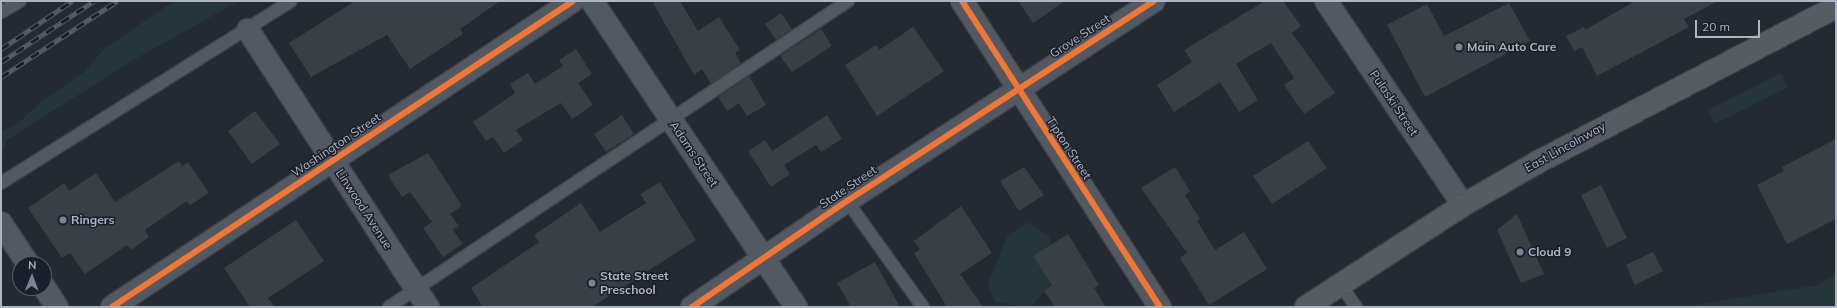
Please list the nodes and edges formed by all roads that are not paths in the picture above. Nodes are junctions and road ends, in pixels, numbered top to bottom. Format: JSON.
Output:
{"nodes":[{"id":1,"x":20,"y":1,"type":"edge"},
{"id":2,"x":291,"y":1,"type":"edge"},
{"id":3,"x":573,"y":1,"type":"edge"},
{"id":4,"x":592,"y":1,"type":"edge"},
{"id":5,"x":848,"y":1,"type":"edge"},
{"id":6,"x":962,"y":1,"type":"edge"},
{"id":7,"x":1154,"y":1,"type":"edge"},
{"id":8,"x":1328,"y":2,"type":"edge"},
{"id":9,"x":1836,"y":7,"type":"edge"},
{"id":10,"x":1,"y":12,"type":"edge"},
{"id":11,"x":248,"y":30,"type":"junction"},
{"id":12,"x":1019,"y":90,"type":"junction"},
{"id":13,"x":670,"y":118,"type":"junction"},
{"id":14,"x":332,"y":161,"type":"junction"},
{"id":15,"x":1,"y":183,"type":"edge"},
{"id":16,"x":847,"y":201,"type":"junction"},
{"id":17,"x":1463,"y":205,"type":"junction"},
{"id":18,"x":1,"y":223,"type":"edge"},
{"id":19,"x":23,"y":256,"type":"edge"},
{"id":20,"x":764,"y":258,"type":"junction"},
{"id":21,"x":1340,"y":284,"type":"junction"},
{"id":22,"x":416,"y":289,"type":"junction"},
{"id":23,"x":50,"y":296,"type":"edge"},
{"id":24,"x":57,"y":307,"type":"edge"},
{"id":25,"x":112,"y":307,"type":"edge"},
{"id":26,"x":389,"y":307,"type":"edge"},
{"id":27,"x":428,"y":307,"type":"edge"},
{"id":28,"x":692,"y":307,"type":"edge"},
{"id":29,"x":796,"y":307,"type":"edge"},
{"id":30,"x":923,"y":307,"type":"edge"},
{"id":31,"x":1160,"y":307,"type":"edge"},
{"id":32,"x":1306,"y":307,"type":"edge"},
{"id":33,"x":1356,"y":307,"type":"edge"}],
"edges":[{"from":1,"to":10,"type":"lane"},
{"from":2,"to":11,"type":"lane"},
{"from":3,"to":14,"type":"street","name":"Washington Street"},
{"from":4,"to":13,"type":"street","name":"Adams Street"},
{"from":5,"to":13,"type":"lane"},
{"from":6,"to":12,"type":"street","name":"Tipton Street"},
{"from":7,"to":12,"type":"street","name":"Grove Street"},
{"from":8,"to":17,"type":"street","name":"Pulaski Street"},
{"from":9,"to":17,"type":"main road","name":"East Lincolnway"},
{"from":11,"to":14,"type":"street","name":"Linwood Avenue"},
{"from":11,"to":15,"type":"lane"},
{"from":12,"to":16,"type":"street","name":"State Street"},
{"from":12,"to":31,"type":"street","name":"Tipton Street"},
{"from":13,"to":20,"type":"street","name":"Adams Street"},
{"from":13,"to":22,"type":"lane"},
{"from":14,"to":22,"type":"street","name":"Linwood Avenue"},
{"from":14,"to":25,"type":"street","name":"Washington Street"},
{"from":16,"to":20,"type":"street","name":"State Street"},
{"from":16,"to":30,"type":"lane"},
{"from":17,"to":21,"type":"main road","name":"East Lincolnway"},
{"from":18,"to":19,"type":"street"},
{"from":20,"to":28,"type":"street","name":"State Street"},
{"from":20,"to":29,"type":"street","name":"Adams Street"},
{"from":21,"to":32,"type":"main road","name":"East Lincolnway"},
{"from":21,"to":33,"type":"lane"},
{"from":22,"to":26,"type":"lane"},
{"from":22,"to":27,"type":"street","name":"Linwood Avenue"},
{"from":23,"to":24,"type":"street"}]}
